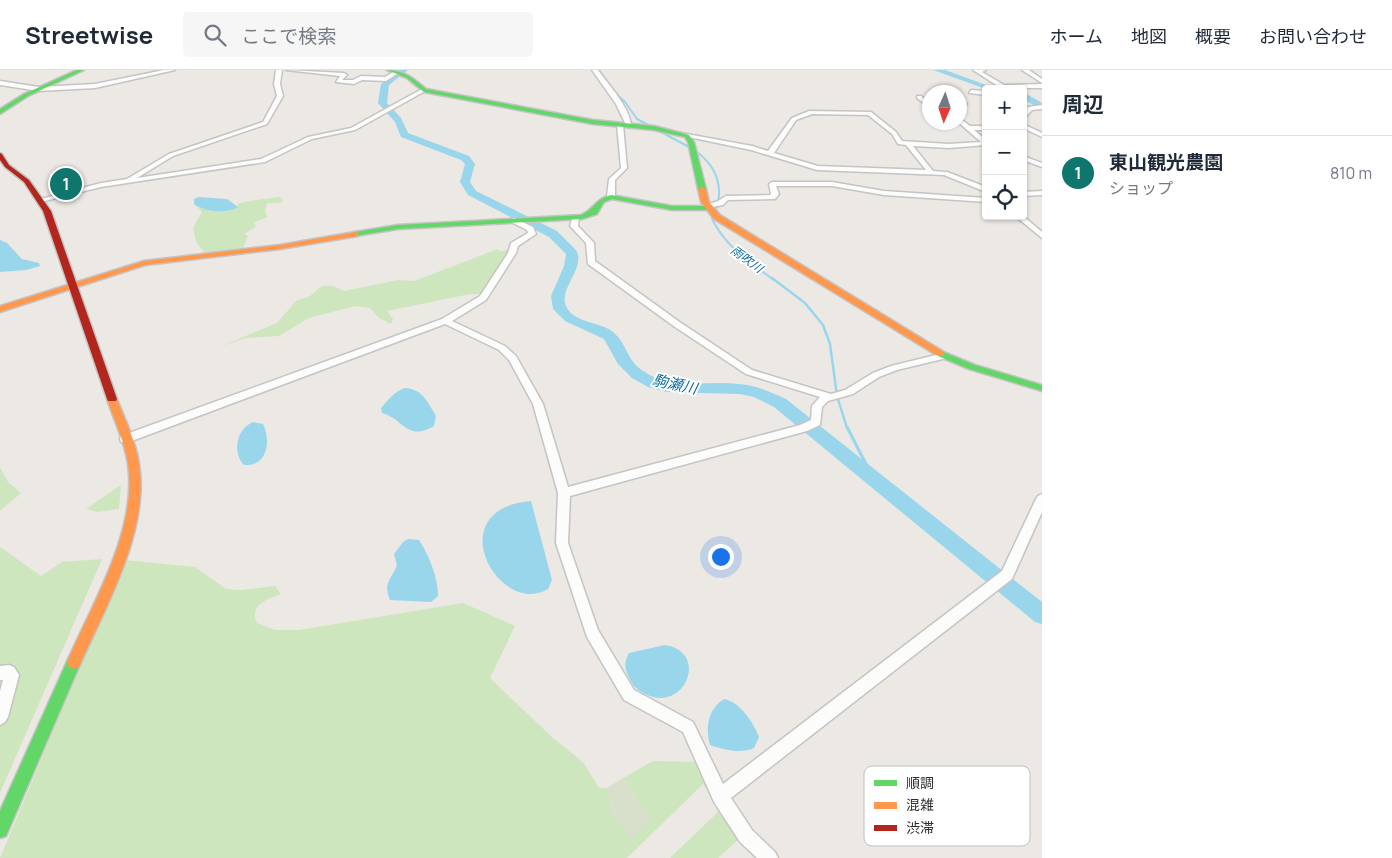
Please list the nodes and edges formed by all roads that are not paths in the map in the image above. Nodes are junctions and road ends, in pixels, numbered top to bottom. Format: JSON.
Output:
{"nodes":[{"id":1,"x":81,"y":70,"type":"edge"},
{"id":2,"x":172,"y":70,"type":"edge"},
{"id":3,"x":279,"y":70,"type":"edge"},
{"id":4,"x":289,"y":70,"type":"edge"},
{"id":5,"x":595,"y":70,"type":"edge"},
{"id":6,"x":983,"y":70,"type":"edge"},
{"id":7,"x":1025,"y":70,"type":"edge"},
{"id":8,"x":397,"y":72,"type":"edge"},
{"id":9,"x":1042,"y":81,"type":"edge"},
{"id":10,"x":0,"y":83,"type":"edge"},
{"id":11,"x":1042,"y":86,"type":"edge"},
{"id":12,"x":39,"y":89,"type":"junction"},
{"id":13,"x":424,"y":90,"type":"junction"},
{"id":14,"x":971,"y":92,"type":"dead end"},
{"id":15,"x":982,"y":93,"type":"edge"},
{"id":16,"x":919,"y":97,"type":"dead end"},
{"id":17,"x":922,"y":99,"type":"edge"},
{"id":18,"x":1027,"y":107,"type":"edge"},
{"id":19,"x":1041,"y":107,"type":"edge"},
{"id":20,"x":1030,"y":108,"type":"junction"},
{"id":21,"x":0,"y":112,"type":"edge"},
{"id":22,"x":1027,"y":112,"type":"edge"},
{"id":23,"x":624,"y":125,"type":"junction"},
{"id":24,"x":968,"y":128,"type":"joint"},
{"id":25,"x":982,"y":128,"type":"edge"},
{"id":26,"x":1027,"y":128,"type":"edge"},
{"id":27,"x":1042,"y":135,"type":"edge"},
{"id":28,"x":942,"y":138,"type":"dead end"},
{"id":29,"x":982,"y":140,"type":"edge"},
{"id":30,"x":982,"y":143,"type":"edge"},
{"id":31,"x":690,"y":144,"type":"junction"},
{"id":32,"x":908,"y":144,"type":"junction"},
{"id":33,"x":949,"y":146,"type":"junction"},
{"id":34,"x":770,"y":153,"type":"junction"},
{"id":35,"x":0,"y":155,"type":"edge"},
{"id":36,"x":1027,"y":159,"type":"edge"},
{"id":37,"x":1042,"y":159,"type":"edge"},
{"id":38,"x":1042,"y":165,"type":"edge"},
{"id":39,"x":817,"y":168,"type":"junction"},
{"id":40,"x":930,"y":171,"type":"junction"},
{"id":41,"x":127,"y":181,"type":"junction"},
{"id":42,"x":824,"y":183,"type":"junction"},
{"id":43,"x":982,"y":188,"type":"edge"},
{"id":44,"x":1042,"y":193,"type":"edge"},
{"id":45,"x":1027,"y":194,"type":"edge"},
{"id":46,"x":611,"y":197,"type":"junction"},
{"id":47,"x":41,"y":200,"type":"junction"},
{"id":48,"x":982,"y":200,"type":"edge"},
{"id":49,"x":712,"y":208,"type":"junction"},
{"id":50,"x":576,"y":218,"type":"junction"},
{"id":51,"x":519,"y":220,"type":"junction"},
{"id":52,"x":1024,"y":220,"type":"edge"},
{"id":53,"x":1042,"y":236,"type":"edge"},
{"id":54,"x":73,"y":286,"type":"junction"},
{"id":55,"x":0,"y":309,"type":"edge"},
{"id":56,"x":445,"y":321,"type":"junction"},
{"id":57,"x":944,"y":356,"type":"junction"},
{"id":58,"x":1042,"y":388,"type":"edge"},
{"id":59,"x":835,"y":396,"type":"junction"},
{"id":60,"x":124,"y":439,"type":"junction"},
{"id":61,"x":564,"y":494,"type":"junction"},
{"id":62,"x":1042,"y":499,"type":"edge"},
{"id":63,"x":0,"y":673,"type":"edge"},
{"id":64,"x":0,"y":717,"type":"edge"},
{"id":65,"x":720,"y":796,"type":"junction"},
{"id":66,"x":0,"y":830,"type":"edge"},
{"id":67,"x":769,"y":858,"type":"edge"}],
"edges":[{"from":1,"to":12,"type":"street"},
{"from":2,"to":12,"type":"street"},
{"from":3,"to":41,"type":"street"},
{"from":4,"to":8,"type":"street"},
{"from":5,"to":23,"type":"street"},
{"from":6,"to":11,"type":"street"},
{"from":7,"to":9,"type":"street"},
{"from":8,"to":13,"type":"street"},
{"from":10,"to":12,"type":"street"},
{"from":12,"to":21,"type":"street"},
{"from":13,"to":23,"type":"street"},
{"from":13,"to":41,"type":"street"},
{"from":14,"to":15,"type":"street"},
{"from":16,"to":17,"type":"street"},
{"from":18,"to":20,"type":"street"},
{"from":19,"to":20,"type":"street"},
{"from":20,"to":22,"type":"street"},
{"from":23,"to":31,"type":"street"},
{"from":23,"to":46,"type":"street"},
{"from":24,"to":25,"type":"street"},
{"from":24,"to":29,"type":"street"},
{"from":26,"to":27,"type":"street"},
{"from":28,"to":33,"type":"street"},
{"from":30,"to":33,"type":"street"},
{"from":31,"to":34,"type":"street"},
{"from":31,"to":49,"type":"street"},
{"from":32,"to":33,"type":"street"},
{"from":32,"to":34,"type":"street"},
{"from":32,"to":40,"type":"street"},
{"from":34,"to":39,"type":"street"},
{"from":35,"to":47,"type":"street"},
{"from":36,"to":37,"type":"street"},
{"from":36,"to":38,"type":"street"},
{"from":39,"to":40,"type":"street"},
{"from":39,"to":42,"type":"street"},
{"from":40,"to":43,"type":"street"},
{"from":41,"to":47,"type":"street"},
{"from":42,"to":48,"type":"street"},
{"from":42,"to":49,"type":"street"},
{"from":44,"to":45,"type":"street"},
{"from":46,"to":49,"type":"street"},
{"from":46,"to":50,"type":"street"},
{"from":47,"to":54,"type":"street"},
{"from":49,"to":57,"type":"street"},
{"from":50,"to":51,"type":"street"},
{"from":50,"to":59,"type":"street"},
{"from":51,"to":54,"type":"street"},
{"from":51,"to":56,"type":"street"},
{"from":52,"to":53,"type":"street"},
{"from":54,"to":55,"type":"street"},
{"from":54,"to":60,"type":"street"},
{"from":56,"to":60,"type":"street"},
{"from":56,"to":61,"type":"street"},
{"from":57,"to":58,"type":"street"},
{"from":57,"to":59,"type":"street"},
{"from":59,"to":61,"type":"street"},
{"from":60,"to":66,"type":"street"},
{"from":61,"to":65,"type":"street"},
{"from":62,"to":65,"type":"street"},
{"from":63,"to":64,"type":"street"},
{"from":65,"to":67,"type":"street"}]}
